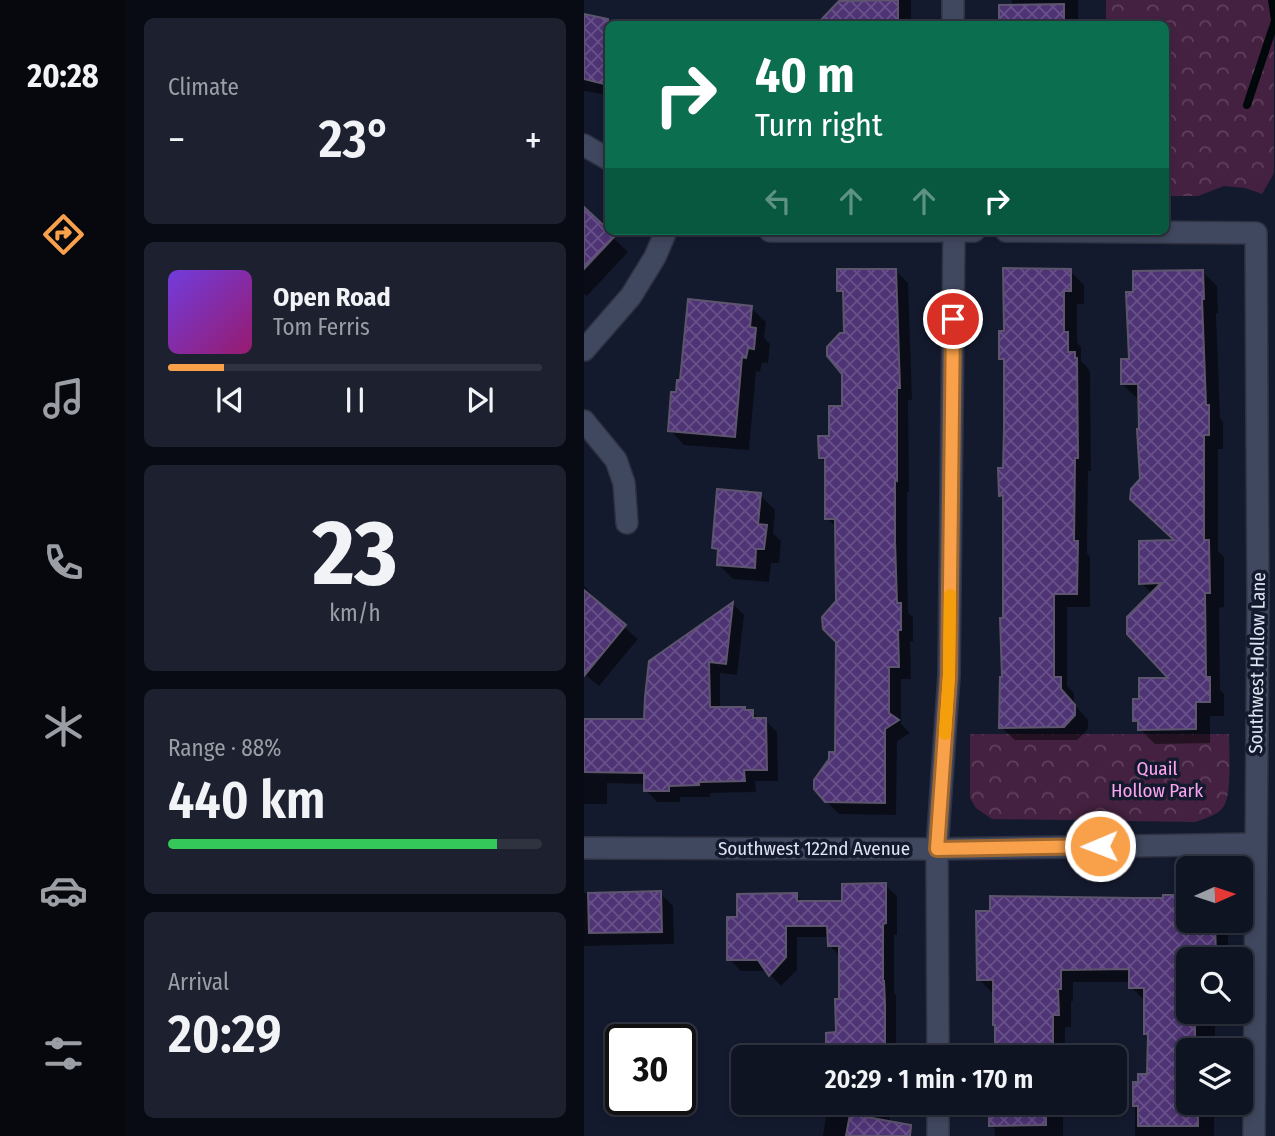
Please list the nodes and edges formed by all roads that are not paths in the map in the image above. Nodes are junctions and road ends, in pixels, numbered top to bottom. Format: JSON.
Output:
{"nodes":[{"id":1,"x":953,"y":0,"type":"edge"},
{"id":2,"x":953,"y":21,"type":"edge"},
{"id":3,"x":584,"y":145,"type":"edge"},
{"id":4,"x":605,"y":157,"type":"edge"},
{"id":5,"x":1169,"y":232,"type":"edge"},
{"id":6,"x":664,"y":235,"type":"edge"},
{"id":7,"x":954,"y":235,"type":"edge"},
{"id":8,"x":584,"y":350,"type":"edge"},
{"id":9,"x":584,"y":421,"type":"edge"},
{"id":10,"x":627,"y":523,"type":"dead end"},
{"id":11,"x":1266,"y":599,"type":"edge"},
{"id":12,"x":1255,"y":844,"type":"junction"},
{"id":13,"x":584,"y":848,"type":"edge"},
{"id":14,"x":937,"y":849,"type":"junction"},
{"id":15,"x":938,"y":1045,"type":"edge"},
{"id":16,"x":938,"y":1115,"type":"edge"},
{"id":17,"x":938,"y":1136,"type":"edge"},
{"id":18,"x":1254,"y":1136,"type":"edge"}],
"edges":[{"from":1,"to":2,"type":"street"},
{"from":3,"to":4,"type":"street"},
{"from":5,"to":11,"type":"street","name":"Southwest Hollow Lane"},
{"from":6,"to":8,"type":"street"},
{"from":7,"to":14,"type":"street"},
{"from":9,"to":10,"type":"street"},
{"from":11,"to":12,"type":"street","name":"Southwest Hollow Lane"},
{"from":12,"to":14,"type":"street","name":"Southwest 122nd Avenue"},
{"from":12,"to":18,"type":"street","name":"Southwest Hollow Lane"},
{"from":13,"to":14,"type":"street","name":"Southwest 122nd Avenue"},
{"from":14,"to":15,"type":"street"},
{"from":16,"to":17,"type":"street"}]}
